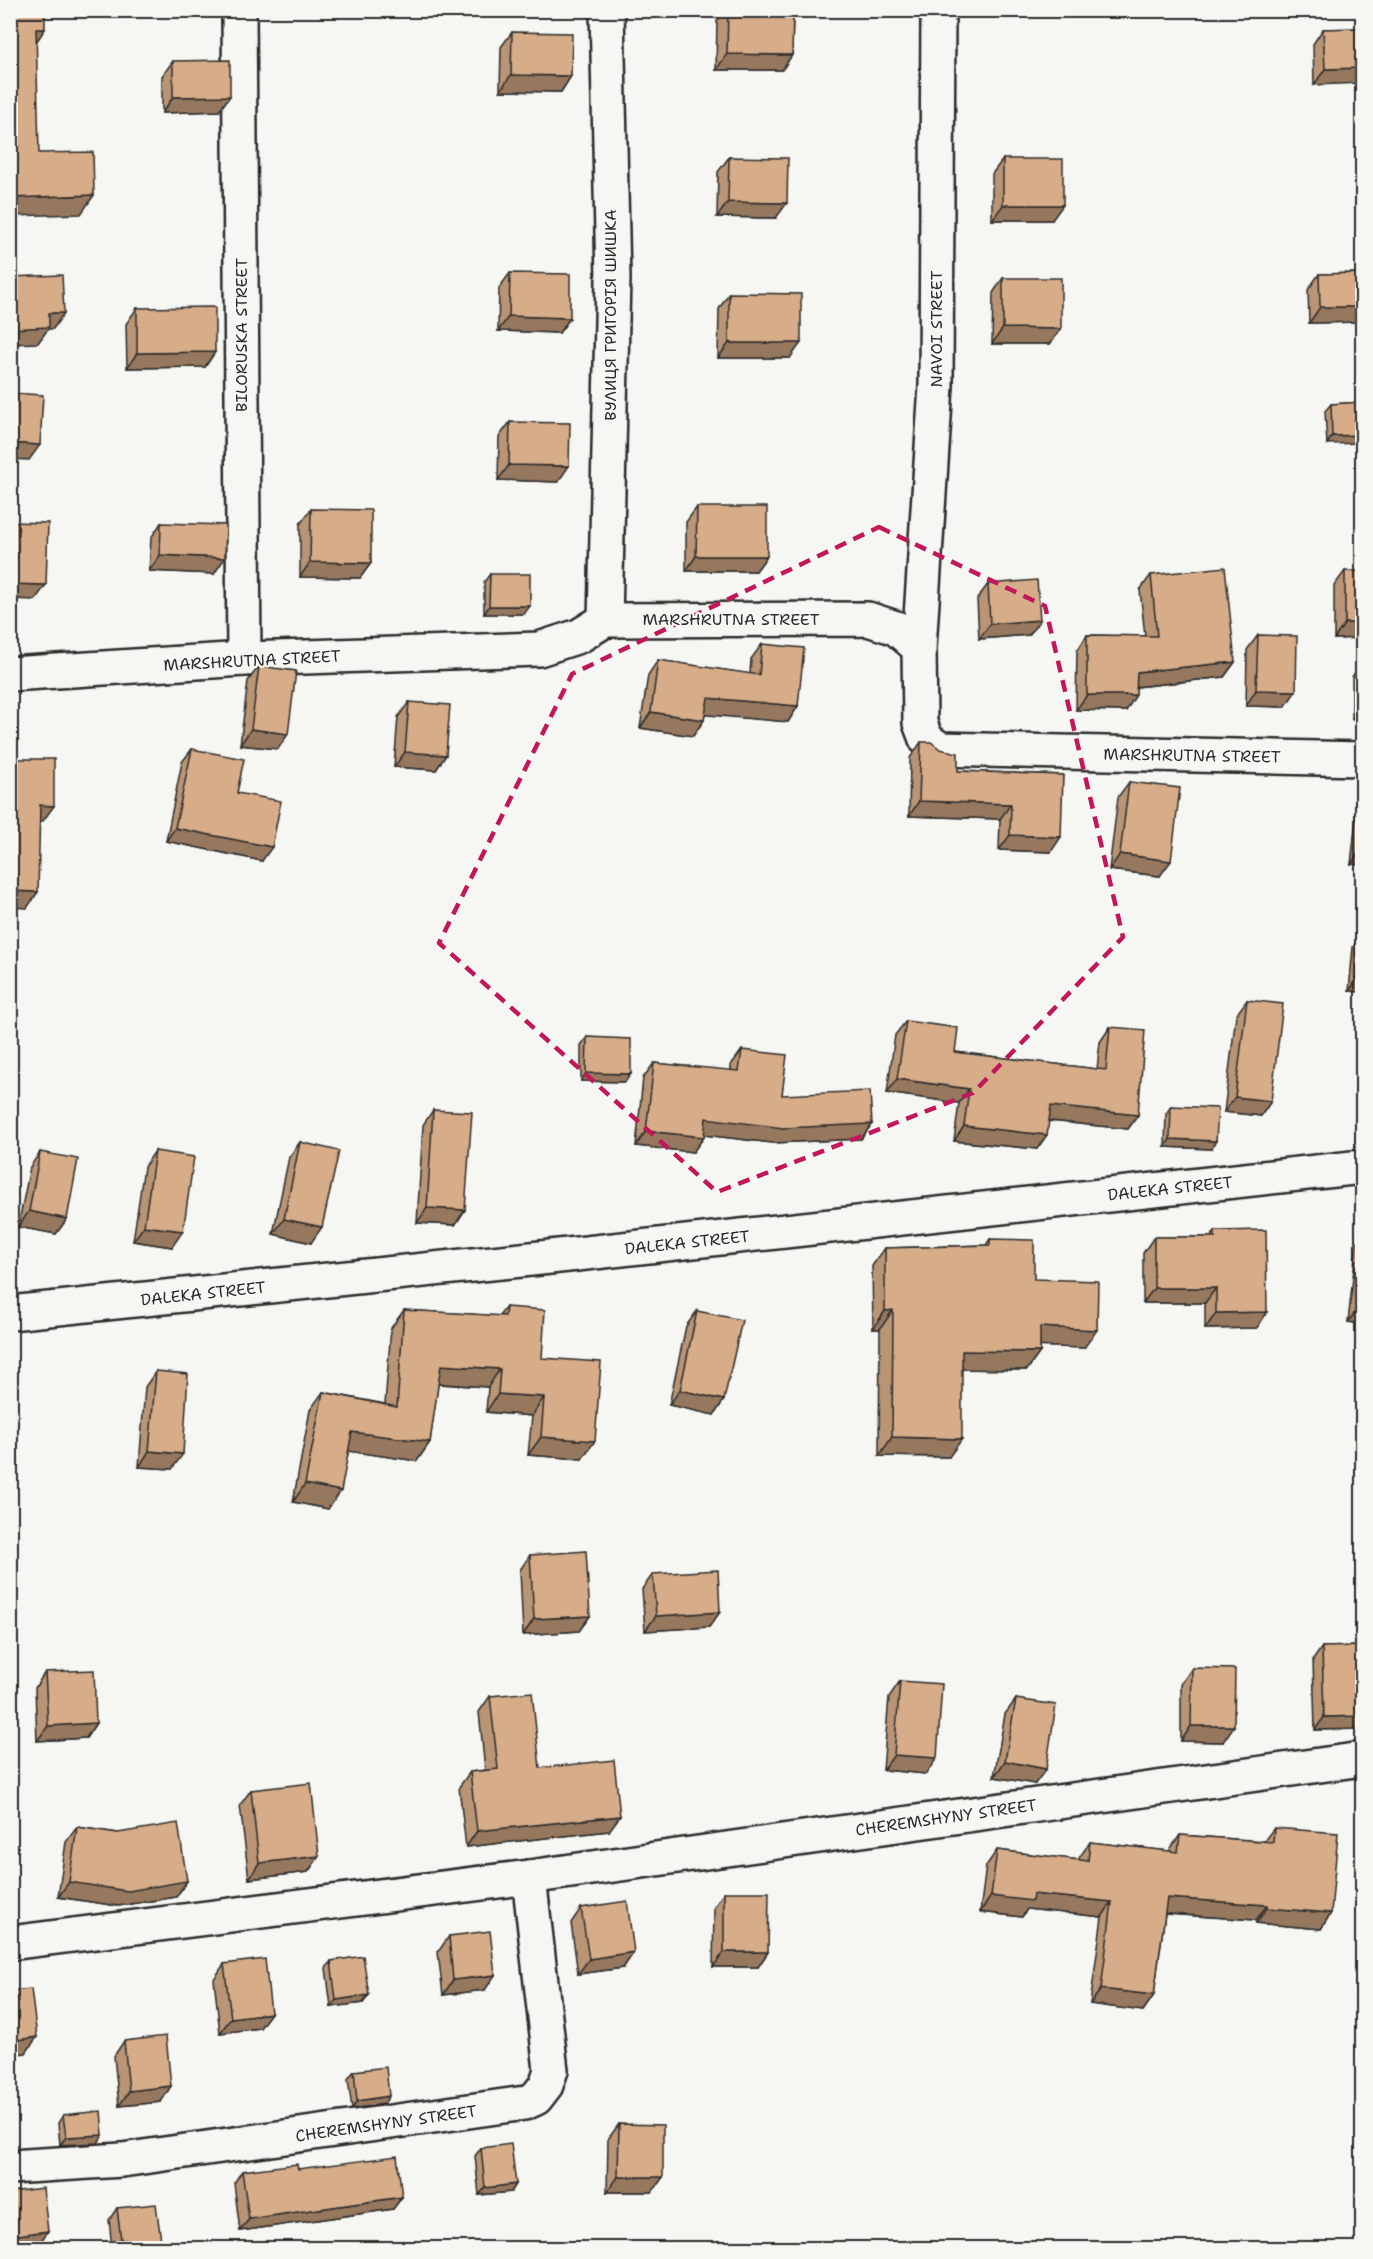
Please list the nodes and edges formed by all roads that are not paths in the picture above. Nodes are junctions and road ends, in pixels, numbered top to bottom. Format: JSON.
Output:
{"nodes":[{"id":1,"x":239,"y":10,"type":"edge"},
{"id":2,"x":607,"y":10,"type":"edge"},
{"id":3,"x":938,"y":10,"type":"edge"},
{"id":4,"x":605,"y":620,"type":"junction"},
{"id":5,"x":918,"y":648,"type":"junction"},
{"id":6,"x":244,"y":659,"type":"junction"},
{"id":7,"x":10,"y":674,"type":"edge"},
{"id":8,"x":1362,"y":759,"type":"edge"},
{"id":9,"x":1362,"y":1167,"type":"edge"},
{"id":10,"x":10,"y":1313,"type":"edge"},
{"id":11,"x":1362,"y":1759,"type":"edge"},
{"id":12,"x":529,"y":1877,"type":"junction"},
{"id":13,"x":10,"y":1943,"type":"edge"},
{"id":14,"x":10,"y":2167,"type":"edge"}],
"edges":[{"from":1,"to":6,"type":"street","name":"BILORUSKA STREET"},
{"from":2,"to":4,"type":"street","name":"ВУЛИЦЯ ГРИГОРІЯ ШИШКА"},
{"from":3,"to":5,"type":"street","name":"NAVOI STREET"},
{"from":4,"to":5,"type":"street","name":"MARSHRUTNA STREET"},
{"from":4,"to":6,"type":"street","name":"MARSHRUTNA STREET"},
{"from":5,"to":8,"type":"street","name":"MARSHRUTNA STREET"},
{"from":6,"to":7,"type":"street","name":"MARSHRUTNA STREET"},
{"from":9,"to":10,"type":"street","name":"DALEKA STREET"},
{"from":11,"to":12,"type":"street","name":"CHEREMSHYNY STREET"},
{"from":12,"to":13,"type":"street","name":"CHEREMSHYNY STREET"},
{"from":12,"to":14,"type":"street","name":"CHEREMSHYNY STREET"}]}
